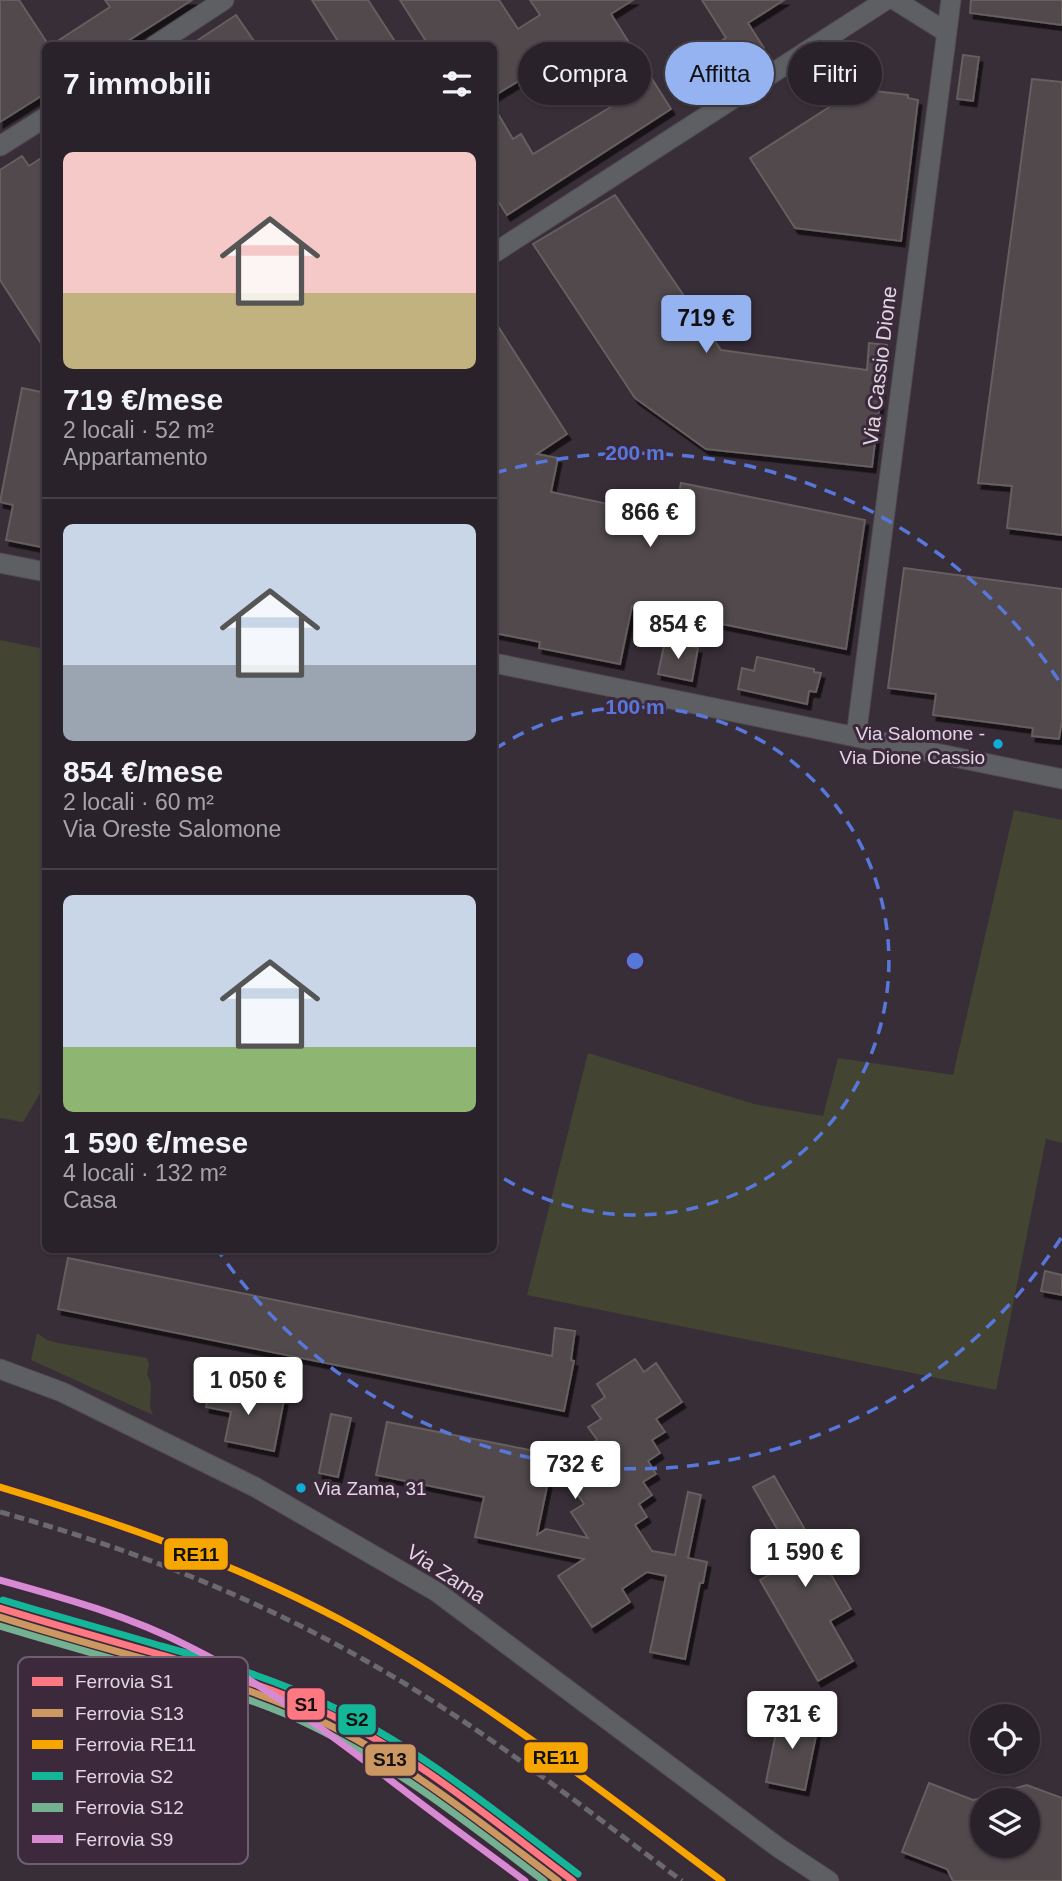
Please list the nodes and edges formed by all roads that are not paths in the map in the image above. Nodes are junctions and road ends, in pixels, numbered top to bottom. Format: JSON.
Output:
{"nodes":[{"id":1,"x":224,"y":0,"type":"edge"},
{"id":2,"x":886,"y":0,"type":"edge"},
{"id":3,"x":895,"y":0,"type":"edge"},
{"id":4,"x":951,"y":0,"type":"edge"},
{"id":5,"x":946,"y":32,"type":"junction"},
{"id":6,"x":161,"y":42,"type":"edge"},
{"id":7,"x":42,"y":120,"type":"edge"},
{"id":8,"x":0,"y":146,"type":"edge"},
{"id":9,"x":497,"y":251,"type":"edge"},
{"id":10,"x":0,"y":562,"type":"edge"},
{"id":11,"x":42,"y":571,"type":"edge"},
{"id":12,"x":497,"y":664,"type":"edge"},
{"id":13,"x":856,"y":737,"type":"junction"},
{"id":14,"x":1062,"y":779,"type":"edge"},
{"id":15,"x":0,"y":1369,"type":"edge"},
{"id":16,"x":829,"y":1881,"type":"edge"}],
"edges":[{"from":1,"to":6,"type":"street"},
{"from":2,"to":9,"type":"street"},
{"from":3,"to":5,"type":"street"},
{"from":4,"to":5,"type":"street","name":"Via Cassio Dione"},
{"from":5,"to":13,"type":"street","name":"Via Cassio Dione"},
{"from":7,"to":8,"type":"street"},
{"from":10,"to":11,"type":"street"},
{"from":12,"to":13,"type":"street"},
{"from":13,"to":14,"type":"street"},
{"from":15,"to":16,"type":"street","name":"Via Zama"}]}
